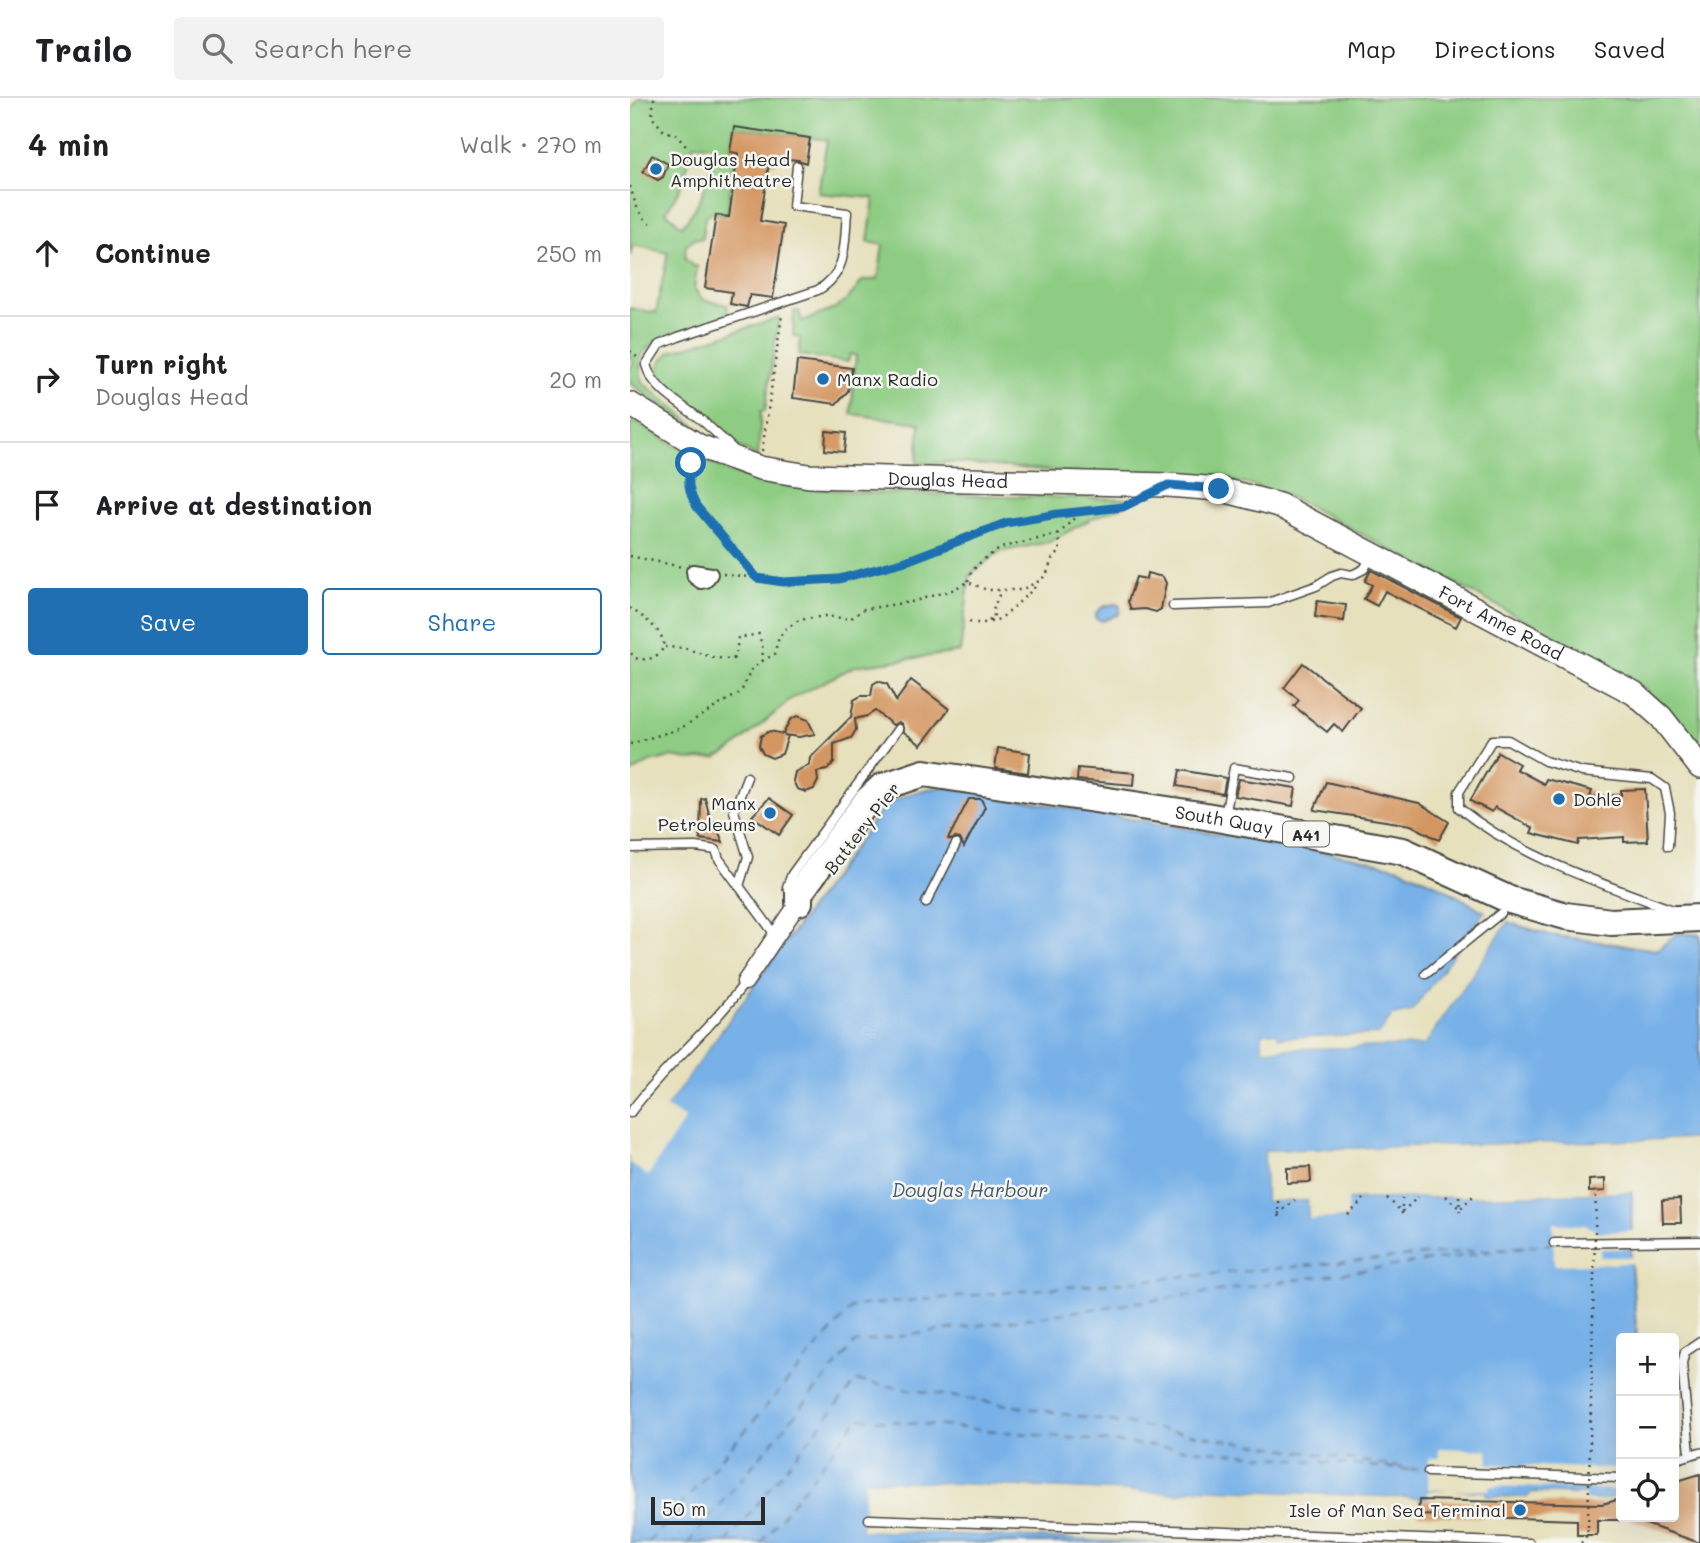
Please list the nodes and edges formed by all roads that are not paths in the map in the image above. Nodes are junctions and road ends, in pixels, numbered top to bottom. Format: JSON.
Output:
{"nodes":[{"id":1,"x":797,"y":166,"type":"dead end"},
{"id":2,"x":630,"y":404,"type":"edge"},
{"id":3,"x":751,"y":465,"type":"junction"},
{"id":4,"x":1279,"y":505,"type":"joint"},
{"id":5,"x":1374,"y":554,"type":"junction"},
{"id":6,"x":1173,"y":606,"type":"dead end"},
{"id":7,"x":898,"y":729,"type":"dead end"},
{"id":8,"x":1700,"y":767,"type":"edge"},
{"id":9,"x":747,"y":777,"type":"dead end"},
{"id":10,"x":1293,"y":778,"type":"dead end"},
{"id":11,"x":902,"y":779,"type":"joint"},
{"id":12,"x":1224,"y":819,"type":"junction"},
{"id":13,"x":956,"y":844,"type":"dead end"},
{"id":14,"x":1668,"y":846,"type":"dead end"},
{"id":15,"x":630,"y":849,"type":"edge"},
{"id":16,"x":739,"y":886,"type":"junction"},
{"id":17,"x":799,"y":902,"type":"junction"},
{"id":18,"x":926,"y":904,"type":"dead end"},
{"id":19,"x":1502,"y":913,"type":"dead end"},
{"id":20,"x":1696,"y":917,"type":"edge"},
{"id":21,"x":776,"y":936,"type":"junction"},
{"id":22,"x":1426,"y":974,"type":"dead end"},
{"id":23,"x":745,"y":982,"type":"joint"},
{"id":24,"x":630,"y":1114,"type":"edge"},
{"id":25,"x":1700,"y":1241,"type":"edge"},
{"id":26,"x":1554,"y":1243,"type":"dead end"},
{"id":27,"x":1700,"y":1339,"type":"edge"},
{"id":28,"x":1700,"y":1452,"type":"edge"},
{"id":29,"x":1689,"y":1455,"type":"junction"},
{"id":30,"x":1677,"y":1459,"type":"edge"},
{"id":31,"x":1428,"y":1472,"type":"dead end"},
{"id":32,"x":1616,"y":1479,"type":"edge"},
{"id":33,"x":869,"y":1519,"type":"dead end"},
{"id":34,"x":1529,"y":1543,"type":"edge"}],
"edges":[{"from":1,"to":3,"type":"lane"},
{"from":2,"to":3,"type":"main road","name":"Douglas Head"},
{"from":3,"to":4,"type":"main road","name":"Douglas Head"},
{"from":4,"to":5,"type":"main road","name":"Fort Anne Road"},
{"from":5,"to":6,"type":"lane"},
{"from":5,"to":8,"type":"main road","name":"Fort Anne Road"},
{"from":7,"to":17,"type":"lane"},
{"from":9,"to":16,"type":"lane"},
{"from":10,"to":12,"type":"lane"},
{"from":11,"to":12,"type":"main road","name":"South Quay","number":"A41"},
{"from":11,"to":17,"type":"main road","name":"Battery Pier","number":"A41"},
{"from":12,"to":20,"type":"main road","name":"South Quay","number":"A41"},
{"from":13,"to":18,"type":"lane"},
{"from":14,"to":20,"type":"lane"},
{"from":15,"to":16,"type":"lane"},
{"from":16,"to":21,"type":"lane"},
{"from":17,"to":21,"type":"street","name":"Battery Pier"},
{"from":19,"to":22,"type":"lane"},
{"from":21,"to":23,"type":"street","name":"Battery Pier"},
{"from":23,"to":24,"type":"lane","name":"Battery Pier"},
{"from":25,"to":26,"type":"lane"},
{"from":27,"to":29,"type":"lane"},
{"from":28,"to":29,"type":"lane"},
{"from":29,"to":30,"type":"lane"},
{"from":31,"to":32,"type":"lane"},
{"from":33,"to":34,"type":"lane"}]}
